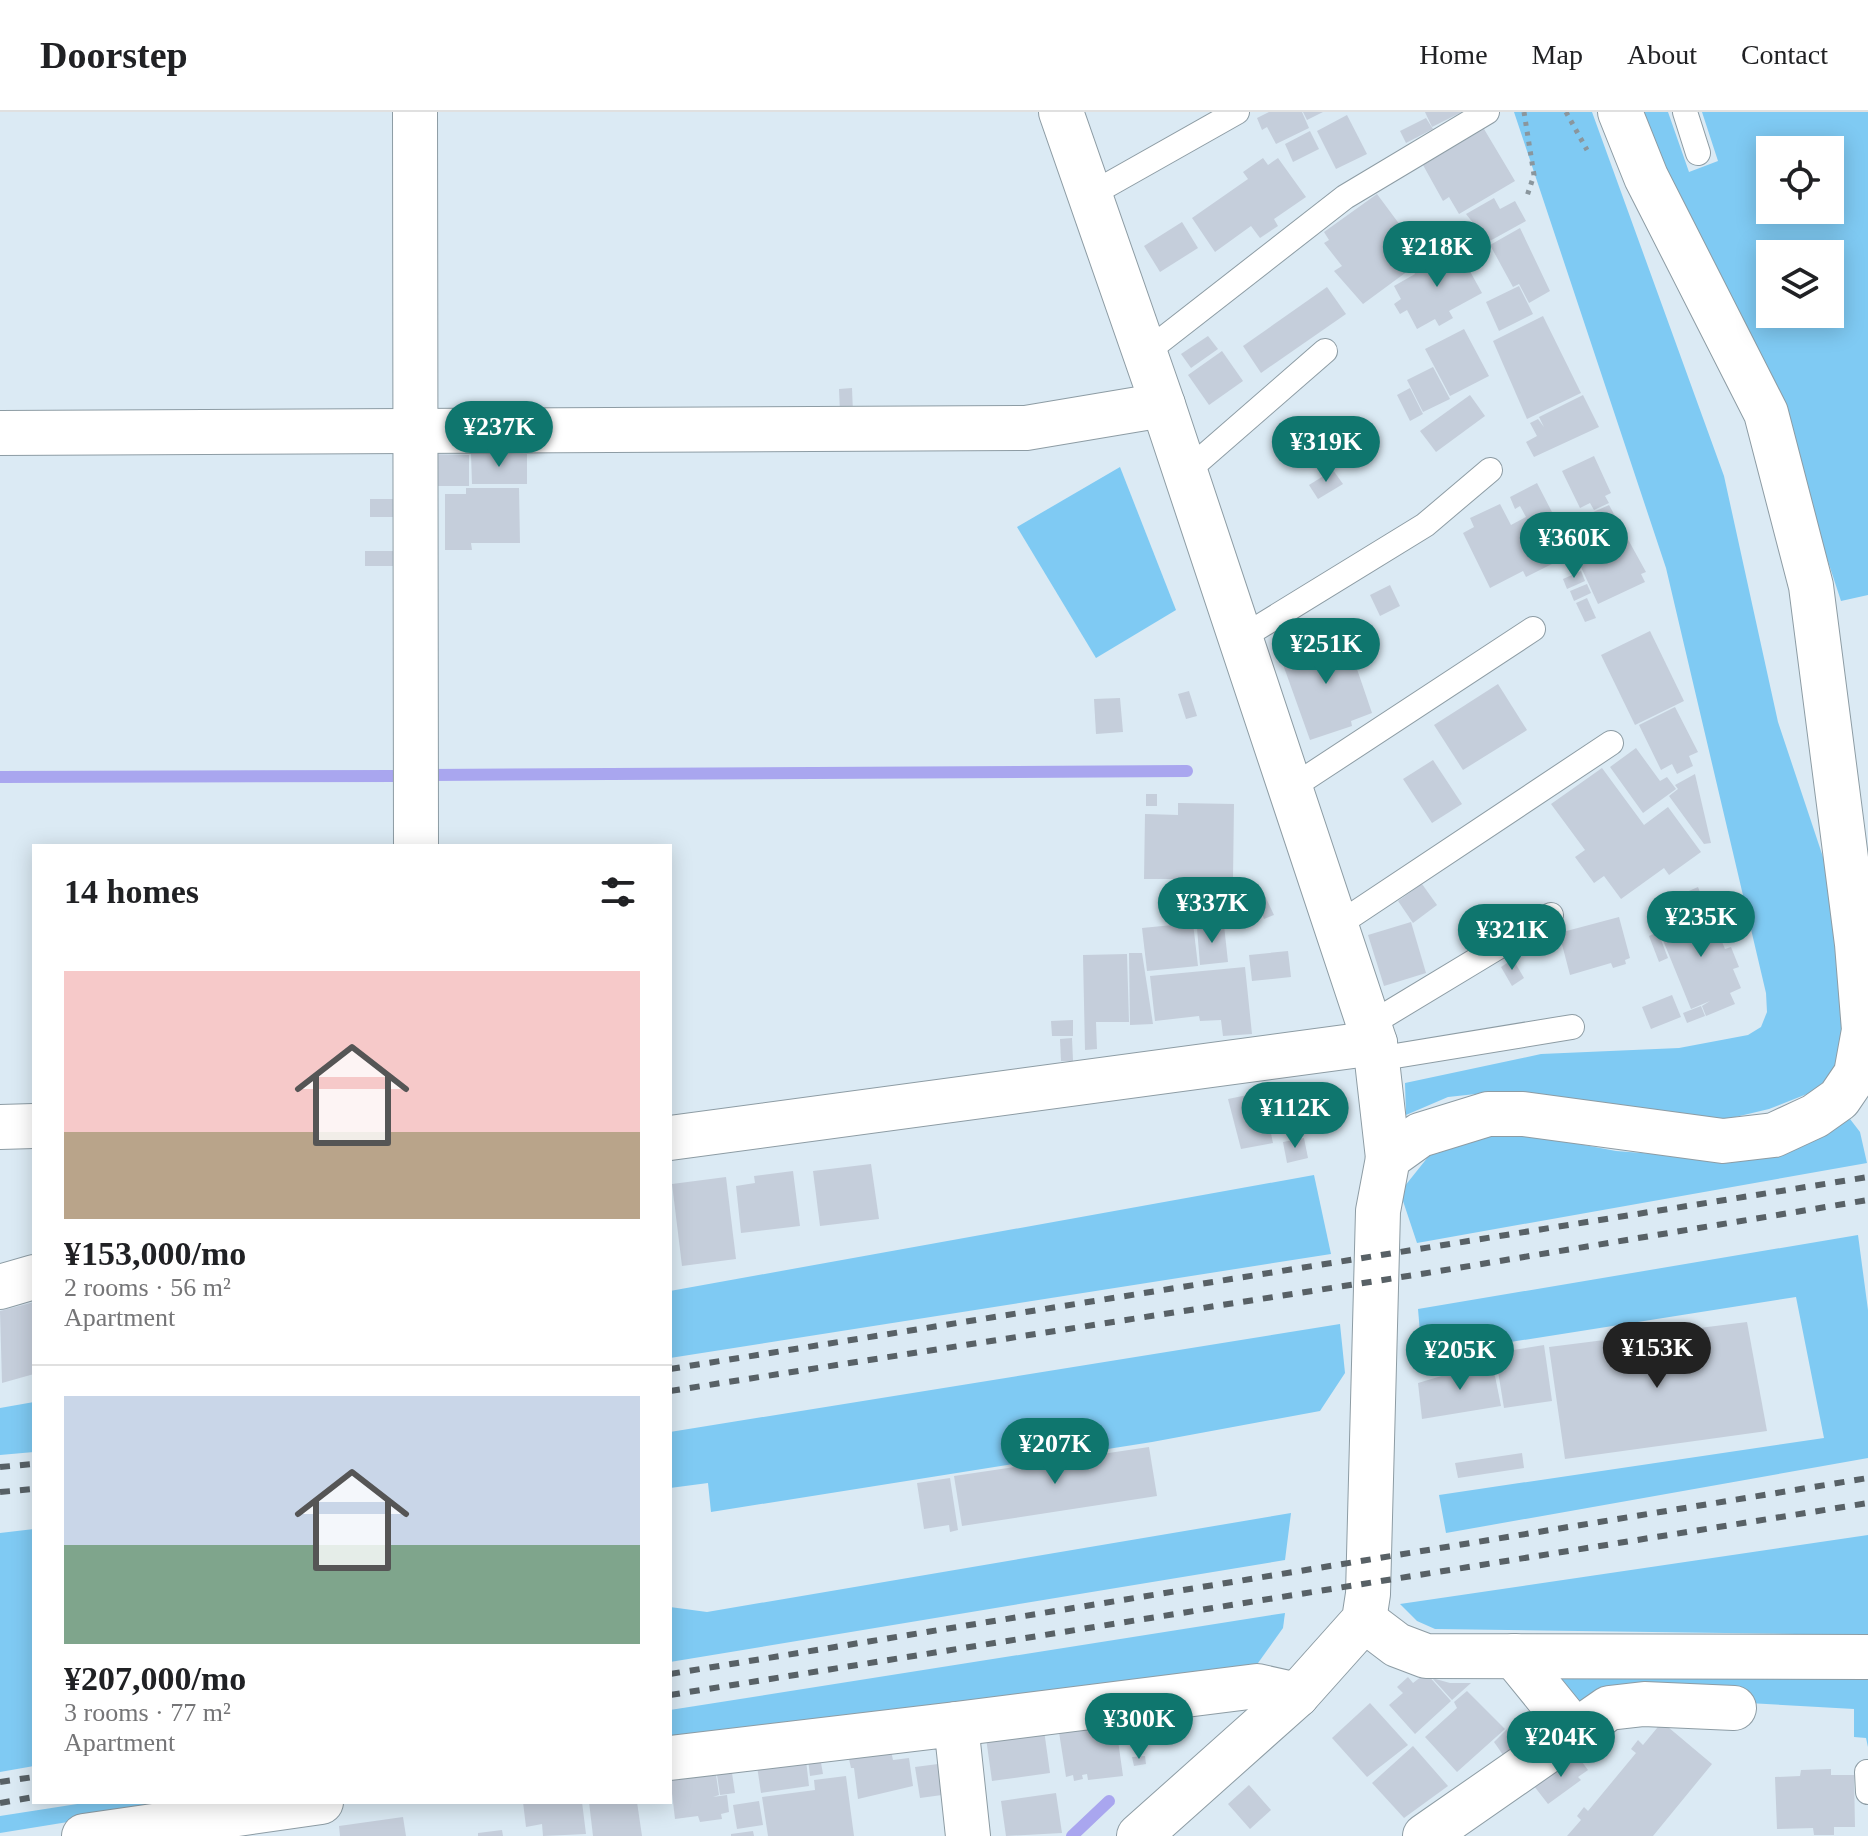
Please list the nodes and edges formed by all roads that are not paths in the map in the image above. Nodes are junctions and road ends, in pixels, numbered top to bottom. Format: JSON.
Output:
{"nodes":[{"id":1,"x":415,"y":112,"type":"edge"},
{"id":2,"x":1061,"y":112,"type":"edge"},
{"id":3,"x":1237,"y":112,"type":"edge"},
{"id":4,"x":1487,"y":112,"type":"edge"},
{"id":5,"x":1620,"y":112,"type":"edge"},
{"id":6,"x":1685,"y":112,"type":"edge"},
{"id":7,"x":1698,"y":153,"type":"dead end"},
{"id":8,"x":1090,"y":195,"type":"junction"},
{"id":9,"x":1325,"y":351,"type":"dead end"},
{"id":10,"x":1145,"y":353,"type":"junction"},
{"id":11,"x":1163,"y":405,"type":"junction"},
{"id":12,"x":417,"y":431,"type":"junction"},
{"id":13,"x":0,"y":433,"type":"edge"},
{"id":14,"x":1490,"y":470,"type":"dead end"},
{"id":15,"x":1186,"y":472,"type":"junction"},
{"id":16,"x":1533,"y":629,"type":"dead end"},
{"id":17,"x":1241,"y":638,"type":"junction"},
{"id":18,"x":1611,"y":743,"type":"dead end"},
{"id":19,"x":1291,"y":788,"type":"junction"},
{"id":20,"x":416,"y":844,"type":"edge"},
{"id":21,"x":1551,"y":915,"type":"dead end"},
{"id":22,"x":1336,"y":926,"type":"junction"},
{"id":23,"x":1572,"y":1027,"type":"dead end"},
{"id":24,"x":1374,"y":1042,"type":"junction"},
{"id":25,"x":32,"y":1126,"type":"edge"},
{"id":26,"x":0,"y":1127,"type":"edge"},
{"id":27,"x":672,"y":1138,"type":"edge"},
{"id":28,"x":1388,"y":1158,"type":"junction"},
{"id":29,"x":32,"y":1278,"type":"edge"},
{"id":30,"x":0,"y":1287,"type":"edge"},
{"id":31,"x":1364,"y":1620,"type":"junction"},
{"id":32,"x":1514,"y":1656,"type":"junction"},
{"id":33,"x":1868,"y":1657,"type":"edge"},
{"id":34,"x":1297,"y":1695,"type":"junction"},
{"id":35,"x":1734,"y":1708,"type":"dead end"},
{"id":36,"x":956,"y":1724,"type":"junction"},
{"id":37,"x":1575,"y":1731,"type":"junction"},
{"id":38,"x":672,"y":1758,"type":"edge"},
{"id":39,"x":307,"y":1804,"type":"edge"},
{"id":40,"x":84,"y":1836,"type":"edge"},
{"id":41,"x":968,"y":1836,"type":"edge"},
{"id":42,"x":1139,"y":1836,"type":"edge"},
{"id":43,"x":1425,"y":1836,"type":"edge"}],
"edges":[{"from":1,"to":12,"type":"street"},
{"from":2,"to":8,"type":"street"},
{"from":3,"to":8,"type":"lane"},
{"from":4,"to":10,"type":"lane"},
{"from":5,"to":28,"type":"street"},
{"from":6,"to":7,"type":"lane"},
{"from":8,"to":10,"type":"street"},
{"from":9,"to":15,"type":"lane"},
{"from":10,"to":11,"type":"street"},
{"from":11,"to":12,"type":"street"},
{"from":11,"to":15,"type":"street"},
{"from":12,"to":13,"type":"street"},
{"from":12,"to":20,"type":"street"},
{"from":14,"to":17,"type":"lane"},
{"from":15,"to":17,"type":"street"},
{"from":16,"to":19,"type":"lane"},
{"from":17,"to":19,"type":"street"},
{"from":18,"to":22,"type":"lane"},
{"from":19,"to":22,"type":"street"},
{"from":21,"to":24,"type":"lane"},
{"from":22,"to":24,"type":"street"},
{"from":23,"to":24,"type":"lane"},
{"from":24,"to":27,"type":"street"},
{"from":24,"to":28,"type":"street"},
{"from":25,"to":26,"type":"street"},
{"from":28,"to":31,"type":"street"},
{"from":29,"to":30,"type":"street"},
{"from":31,"to":32,"type":"street"},
{"from":31,"to":34,"type":"street"},
{"from":32,"to":33,"type":"street"},
{"from":32,"to":37,"type":"street"},
{"from":34,"to":36,"type":"street"},
{"from":34,"to":42,"type":"street"},
{"from":35,"to":37,"type":"street"},
{"from":36,"to":38,"type":"street"},
{"from":36,"to":41,"type":"street"},
{"from":37,"to":43,"type":"street"},
{"from":39,"to":40,"type":"street"}]}
